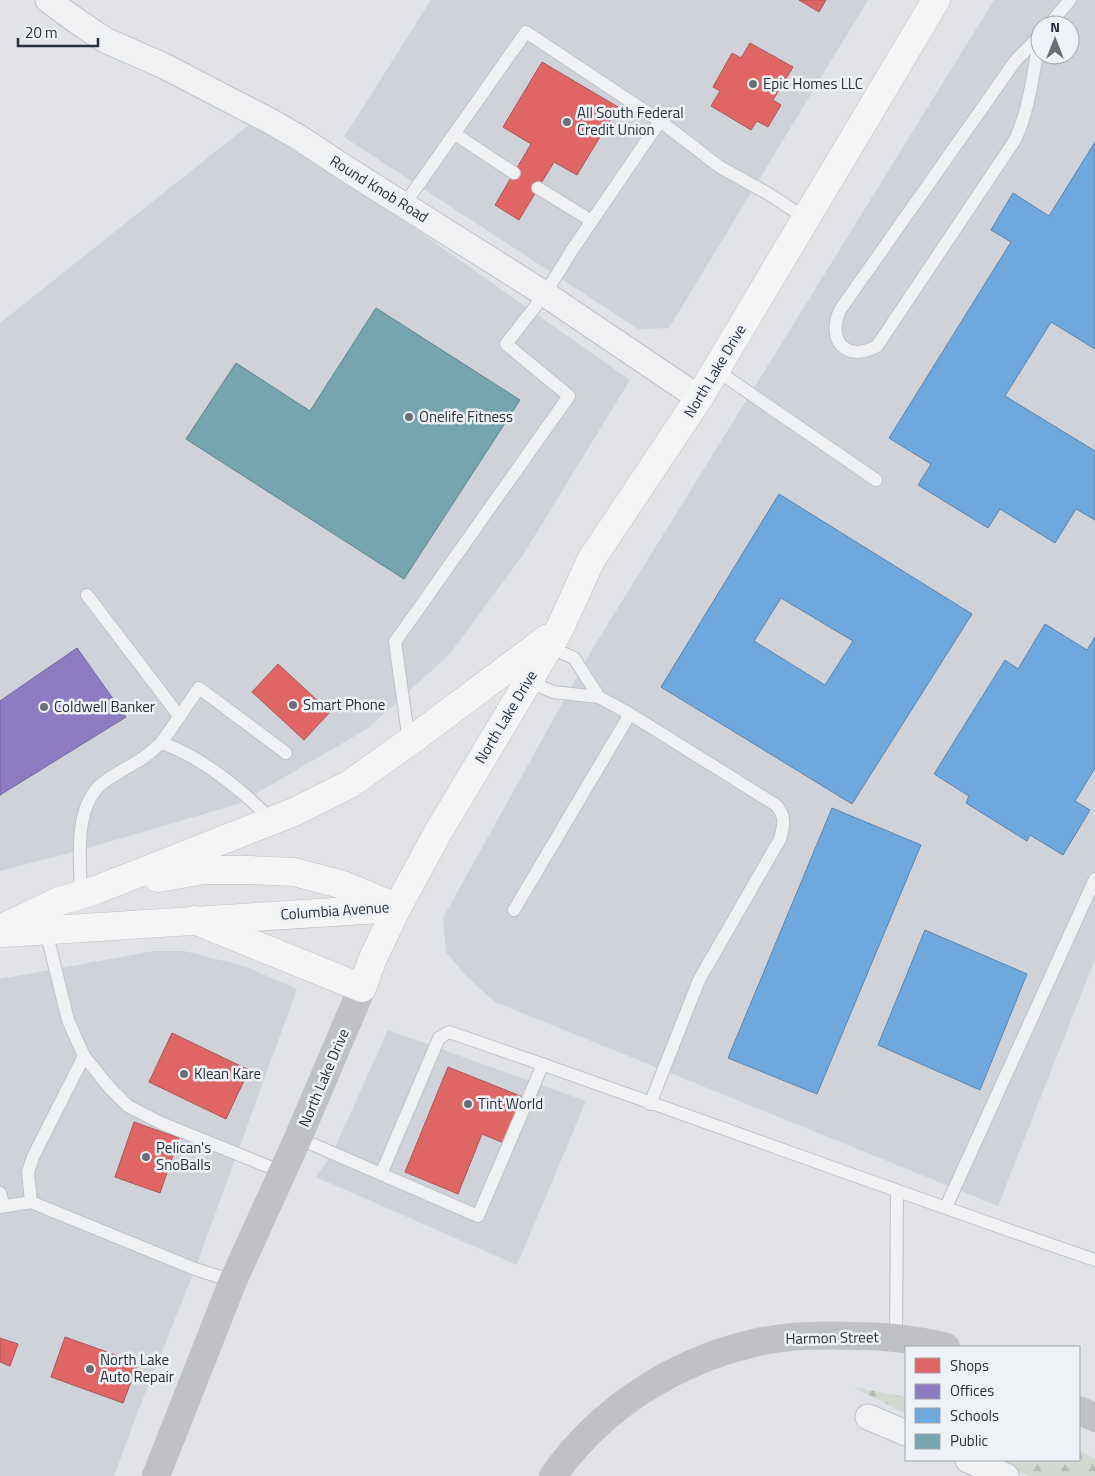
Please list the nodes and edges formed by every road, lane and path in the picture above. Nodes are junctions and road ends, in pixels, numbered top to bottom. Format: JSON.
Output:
{"nodes":[{"id":1,"x":48,"y":0,"type":"edge"},
{"id":2,"x":936,"y":0,"type":"edge"},
{"id":3,"x":1070,"y":0,"type":"edge"},
{"id":4,"x":1057,"y":15,"type":"edge"},
{"id":5,"x":1040,"y":36,"type":"edge"},
{"id":6,"x":660,"y":121,"type":"junction"},
{"id":7,"x":455,"y":134,"type":"junction"},
{"id":8,"x":514,"y":173,"type":"dead end"},
{"id":9,"x":538,"y":188,"type":"dead end"},
{"id":10,"x":404,"y":204,"type":"junction"},
{"id":11,"x":807,"y":219,"type":"junction"},
{"id":12,"x":592,"y":221,"type":"junction"},
{"id":13,"x":545,"y":294,"type":"junction"},
{"id":14,"x":716,"y":370,"type":"junction"},
{"id":15,"x":699,"y":398,"type":"junction"},
{"id":16,"x":876,"y":480,"type":"dead end"},
{"id":17,"x":87,"y":595,"type":"dead end"},
{"id":18,"x":554,"y":638,"type":"junction"},
{"id":19,"x":528,"y":680,"type":"junction"},
{"id":20,"x":599,"y":697,"type":"junction"},
{"id":21,"x":630,"y":714,"type":"junction"},
{"id":22,"x":180,"y":717,"type":"junction"},
{"id":23,"x":409,"y":742,"type":"junction"},
{"id":24,"x":161,"y":743,"type":"junction"},
{"id":25,"x":286,"y":753,"type":"dead end"},
{"id":26,"x":272,"y":821,"type":"junction"},
{"id":27,"x":1095,"y":879,"type":"edge"},
{"id":28,"x":89,"y":892,"type":"junction"},
{"id":29,"x":397,"y":908,"type":"junction"},
{"id":30,"x":514,"y":910,"type":"dead end"},
{"id":31,"x":194,"y":920,"type":"junction"},
{"id":32,"x":0,"y":930,"type":"edge"},
{"id":33,"x":46,"y":931,"type":"junction"},
{"id":34,"x":0,"y":934,"type":"edge"},
{"id":35,"x":362,"y":988,"type":"junction"},
{"id":36,"x":84,"y":1056,"type":"junction"},
{"id":37,"x":543,"y":1064,"type":"junction"},
{"id":38,"x":650,"y":1104,"type":"junction"},
{"id":39,"x":298,"y":1138,"type":"junction"},
{"id":40,"x":282,"y":1172,"type":"junction"},
{"id":41,"x":381,"y":1174,"type":"junction"},
{"id":42,"x":897,"y":1191,"type":"junction"},
{"id":43,"x":0,"y":1193,"type":"edge"},
{"id":44,"x":31,"y":1202,"type":"junction"},
{"id":45,"x":2,"y":1206,"type":"edge"},
{"id":46,"x":946,"y":1207,"type":"junction"},
{"id":47,"x":1095,"y":1260,"type":"edge"},
{"id":48,"x":233,"y":1281,"type":"junction"},
{"id":49,"x":896,"y":1337,"type":"junction"},
{"id":50,"x":941,"y":1346,"type":"edge"},
{"id":51,"x":1080,"y":1410,"type":"edge"},
{"id":52,"x":868,"y":1417,"type":"dead end"},
{"id":53,"x":1095,"y":1418,"type":"edge"},
{"id":54,"x":905,"y":1434,"type":"edge"},
{"id":55,"x":970,"y":1461,"type":"edge"},
{"id":56,"x":156,"y":1476,"type":"edge"},
{"id":57,"x":553,"y":1476,"type":"edge"},
{"id":58,"x":1006,"y":1476,"type":"edge"}],
"edges":[{"from":1,"to":10,"type":"street","name":"Round Knob Road"},
{"from":2,"to":11,"type":"main road","name":"North Lake Drive"},
{"from":3,"to":4,"type":"lane"},
{"from":5,"to":5,"type":"lane"},
{"from":6,"to":7,"type":"lane"},
{"from":6,"to":11,"type":"lane"},
{"from":6,"to":12,"type":"lane"},
{"from":7,"to":8,"type":"lane"},
{"from":7,"to":10,"type":"lane"},
{"from":9,"to":12,"type":"lane"},
{"from":10,"to":13,"type":"street","name":"Round Knob Road"},
{"from":11,"to":14,"type":"main road","name":"North Lake Drive"},
{"from":12,"to":13,"type":"lane"},
{"from":13,"to":15,"type":"street","name":"Round Knob Road"},
{"from":13,"to":23,"type":"lane"},
{"from":14,"to":15,"type":"main road","name":"North Lake Drive"},
{"from":14,"to":16,"type":"lane"},
{"from":15,"to":18,"type":"main road","name":"North Lake Drive"},
{"from":17,"to":22,"type":"lane"},
{"from":18,"to":19,"type":"main road","name":"North Lake Drive"},
{"from":18,"to":20,"type":"lane"},
{"from":18,"to":23,"type":"main road","name":"Columbia Avenue"},
{"from":19,"to":20,"type":"lane"},
{"from":19,"to":29,"type":"main road","name":"North Lake Drive"},
{"from":20,"to":21,"type":"lane"},
{"from":21,"to":30,"type":"lane"},
{"from":21,"to":38,"type":"lane"},
{"from":22,"to":24,"type":"lane"},
{"from":22,"to":25,"type":"lane"},
{"from":23,"to":26,"type":"main road","name":"Columbia Avenue"},
{"from":24,"to":26,"type":"lane"},
{"from":24,"to":28,"type":"lane"},
{"from":26,"to":28,"type":"main road","name":"Columbia Avenue"},
{"from":27,"to":46,"type":"lane"},
{"from":28,"to":29,"type":"main road","name":"Columbia Avenue"},
{"from":28,"to":32,"type":"main road","name":"Columbia Avenue"},
{"from":29,"to":31,"type":"main road","name":"Columbia Avenue"},
{"from":29,"to":35,"type":"main road","name":"North Lake Drive"},
{"from":31,"to":33,"type":"main road","name":"Columbia Avenue"},
{"from":31,"to":35,"type":"main road"},
{"from":33,"to":34,"type":"main road","name":"Columbia Avenue"},
{"from":33,"to":36,"type":"lane"},
{"from":35,"to":39,"type":"main road","name":"North Lake Drive"},
{"from":36,"to":40,"type":"lane"},
{"from":36,"to":44,"type":"lane"},
{"from":37,"to":38,"type":"lane"},
{"from":37,"to":41,"type":"lane"},
{"from":37,"to":41,"type":"lane"},
{"from":38,"to":42,"type":"lane"},
{"from":39,"to":40,"type":"main road","name":"North Lake Drive"},
{"from":39,"to":41,"type":"lane"},
{"from":40,"to":48,"type":"main road","name":"North Lake Drive"},
{"from":42,"to":46,"type":"lane"},
{"from":42,"to":49,"type":"lane"},
{"from":43,"to":45,"type":"lane"},
{"from":44,"to":45,"type":"lane"},
{"from":44,"to":48,"type":"lane"},
{"from":46,"to":47,"type":"lane"},
{"from":48,"to":56,"type":"main road","name":"North Lake Drive"},
{"from":49,"to":50,"type":"main road","name":"Harmon Street"},
{"from":49,"to":57,"type":"main road","name":"Harmon Street"},
{"from":51,"to":53,"type":"main road"},
{"from":52,"to":54,"type":"street"},
{"from":55,"to":58,"type":"street"}]}
